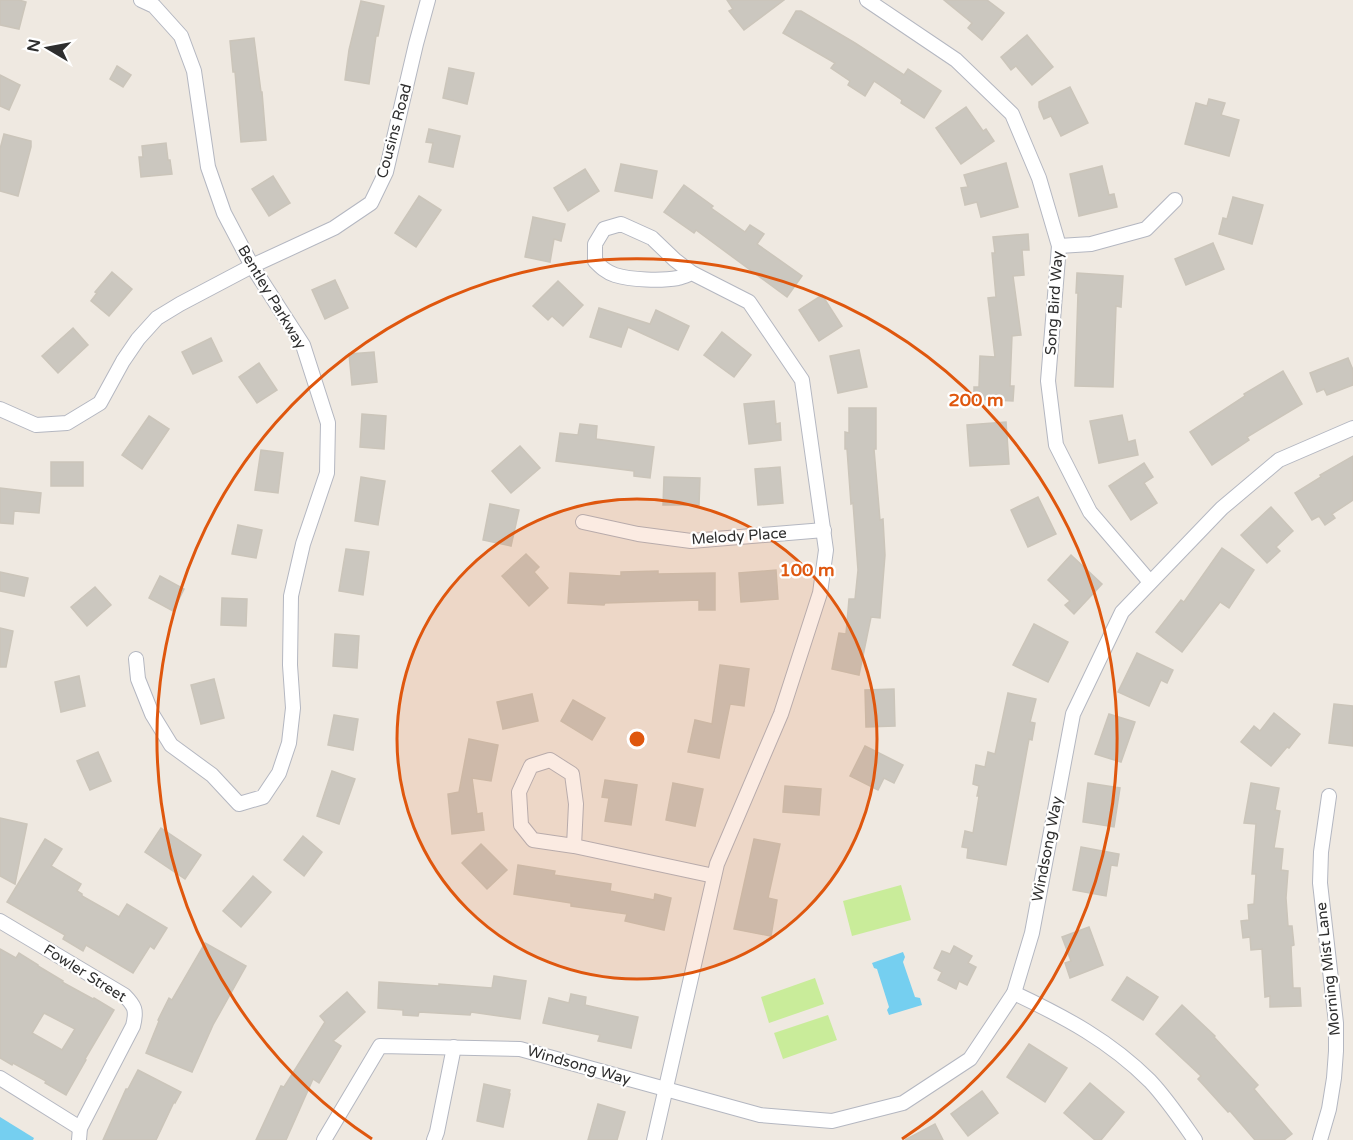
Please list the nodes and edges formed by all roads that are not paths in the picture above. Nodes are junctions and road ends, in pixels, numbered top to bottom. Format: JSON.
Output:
{"nodes":[{"id":1,"x":141,"y":0,"type":"edge"},
{"id":2,"x":428,"y":0,"type":"edge"},
{"id":3,"x":867,"y":0,"type":"edge"},
{"id":4,"x":1174,"y":200,"type":"dead end"},
{"id":5,"x":1059,"y":246,"type":"junction"},
{"id":6,"x":252,"y":266,"type":"junction"},
{"id":7,"x":692,"y":273,"type":"junction"},
{"id":8,"x":0,"y":409,"type":"edge"},
{"id":9,"x":1353,"y":428,"type":"edge"},
{"id":10,"x":583,"y":522,"type":"dead end"},
{"id":11,"x":824,"y":530,"type":"junction"},
{"id":12,"x":1150,"y":582,"type":"junction"},
{"id":13,"x":136,"y":659,"type":"dead end"},
{"id":14,"x":1329,"y":796,"type":"dead end"},
{"id":15,"x":574,"y":846,"type":"junction"},
{"id":16,"x":714,"y":876,"type":"junction"},
{"id":17,"x":0,"y":921,"type":"edge"},
{"id":18,"x":1014,"y":993,"type":"junction"},
{"id":19,"x":454,"y":1047,"type":"junction"},
{"id":20,"x":0,"y":1078,"type":"edge"},
{"id":21,"x":666,"y":1090,"type":"junction"},
{"id":22,"x":80,"y":1134,"type":"edge"},
{"id":23,"x":328,"y":1139,"type":"edge"},
{"id":24,"x":434,"y":1140,"type":"edge"},
{"id":25,"x":654,"y":1140,"type":"edge"},
{"id":26,"x":1196,"y":1140,"type":"edge"},
{"id":27,"x":1320,"y":1140,"type":"edge"}],
"edges":[{"from":1,"to":6,"type":"street","name":"Bentley Parkway"},
{"from":2,"to":6,"type":"street","name":"Cousins Road"},
{"from":3,"to":5,"type":"street","name":"Song Bird Way"},
{"from":4,"to":5,"type":"street"},
{"from":5,"to":12,"type":"street","name":"Song Bird Way"},
{"from":6,"to":8,"type":"street","name":"Cousins Road"},
{"from":6,"to":13,"type":"street","name":"Bentley Parkway"},
{"from":7,"to":7,"type":"street"},
{"from":7,"to":11,"type":"street"},
{"from":9,"to":12,"type":"street","name":"Windsong Way"},
{"from":10,"to":11,"type":"street","name":"Melody Place"},
{"from":11,"to":16,"type":"street"},
{"from":12,"to":18,"type":"street","name":"Windsong Way"},
{"from":14,"to":27,"type":"street","name":"Morning Mist Lane"},
{"from":15,"to":15,"type":"street"},
{"from":15,"to":16,"type":"street"},
{"from":16,"to":21,"type":"street"},
{"from":17,"to":22,"type":"street","name":"Fowler Street"},
{"from":18,"to":21,"type":"street","name":"Windsong Way"},
{"from":18,"to":26,"type":"street"},
{"from":19,"to":21,"type":"street","name":"Windsong Way"},
{"from":19,"to":23,"type":"street","name":"Windsong Way"},
{"from":19,"to":24,"type":"street"},
{"from":20,"to":22,"type":"street"},
{"from":21,"to":25,"type":"street"}]}
